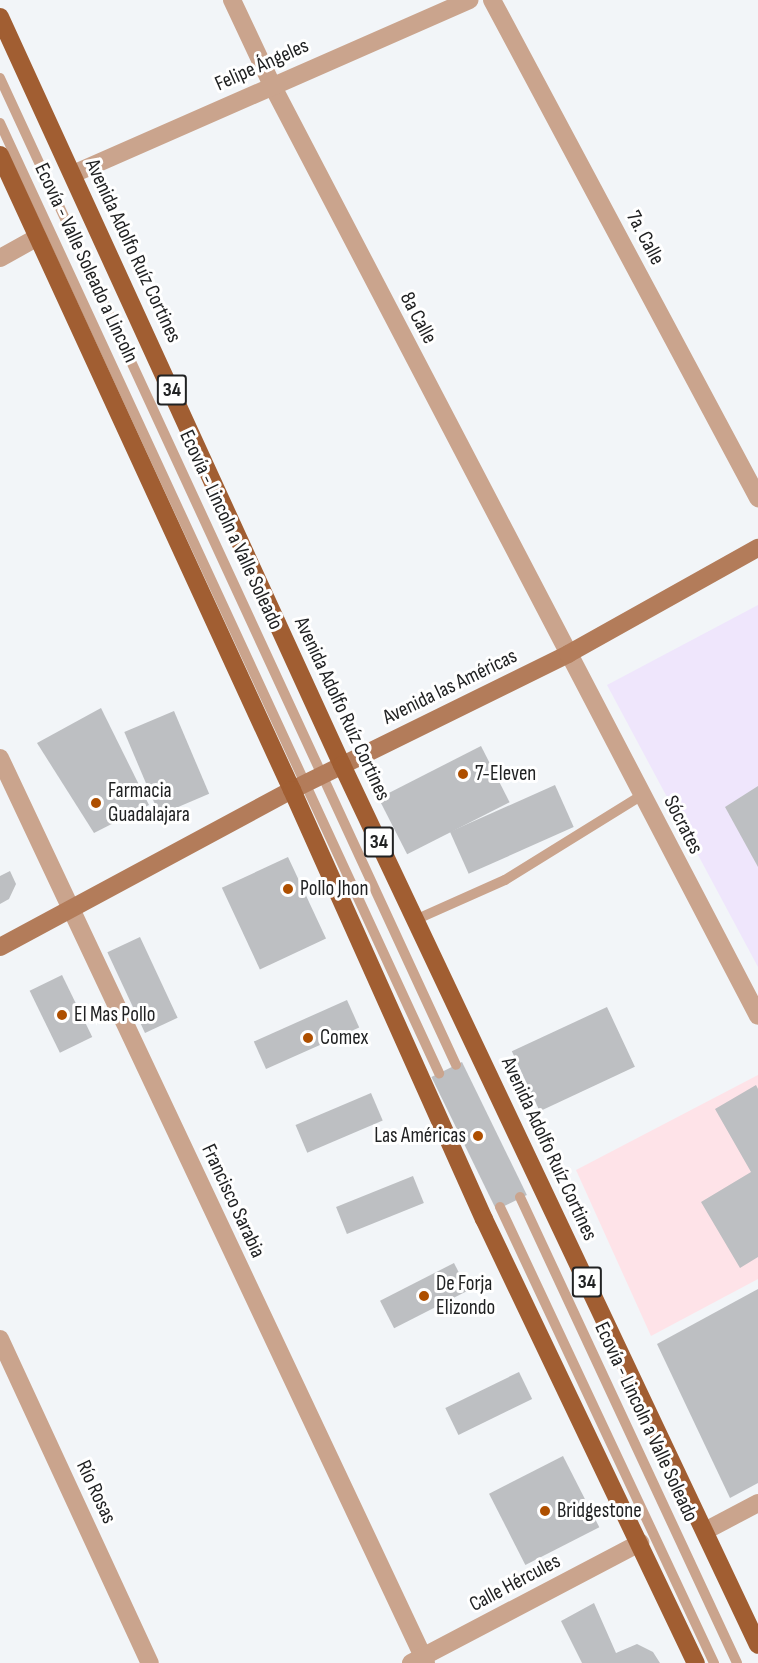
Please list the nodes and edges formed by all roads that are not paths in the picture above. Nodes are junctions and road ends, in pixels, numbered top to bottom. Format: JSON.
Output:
{"nodes":[{"id":1,"x":232,"y":0,"type":"edge"},
{"id":2,"x":470,"y":0,"type":"edge"},
{"id":3,"x":492,"y":0,"type":"edge"},
{"id":4,"x":0,"y":17,"type":"edge"},
{"id":5,"x":0,"y":78,"type":"edge"},
{"id":6,"x":272,"y":85,"type":"junction"},
{"id":7,"x":0,"y":123,"type":"edge"},
{"id":8,"x":0,"y":155,"type":"edge"},
{"id":9,"x":73,"y":174,"type":"junction"},
{"id":10,"x":38,"y":237,"type":"junction"},
{"id":11,"x":0,"y":258,"type":"edge"},
{"id":12,"x":758,"y":498,"type":"edge"},
{"id":13,"x":758,"y":548,"type":"edge"},
{"id":14,"x":568,"y":654,"type":"junction"},
{"id":15,"x":0,"y":758,"type":"edge"},
{"id":16,"x":342,"y":765,"type":"junction"},
{"id":17,"x":322,"y":774,"type":"junction"},
{"id":18,"x":299,"y":786,"type":"junction"},
{"id":19,"x":642,"y":795,"type":"junction"},
{"id":20,"x":70,"y":909,"type":"junction"},
{"id":21,"x":416,"y":920,"type":"junction"},
{"id":22,"x":0,"y":946,"type":"edge"},
{"id":23,"x":758,"y":1016,"type":"edge"},
{"id":24,"x":456,"y":1065,"type":"dead end"},
{"id":25,"x":439,"y":1073,"type":"dead end"},
{"id":26,"x":520,"y":1197,"type":"dead end"},
{"id":27,"x":500,"y":1207,"type":"dead end"},
{"id":28,"x":0,"y":1339,"type":"edge"},
{"id":29,"x":758,"y":1503,"type":"edge"},
{"id":30,"x":705,"y":1531,"type":"junction"},
{"id":31,"x":640,"y":1543,"type":"junction"},
{"id":32,"x":758,"y":1645,"type":"edge"},
{"id":33,"x":420,"y":1661,"type":"edge"},
{"id":34,"x":150,"y":1663,"type":"edge"},
{"id":35,"x":696,"y":1663,"type":"edge"},
{"id":36,"x":714,"y":1663,"type":"edge"},
{"id":37,"x":737,"y":1663,"type":"edge"}],
"edges":[{"from":1,"to":6,"type":"street","name":"8a Calle"},
{"from":2,"to":6,"type":"street","name":"Felipe Ángeles"},
{"from":3,"to":12,"type":"street","name":"7a. Calle"},
{"from":4,"to":9,"type":"main road","name":"Avenida Adolfo Ruíz Cortines","number":"34"},
{"from":5,"to":17,"type":"lane","name":"Ecovía - Lincoln a Valle Soleado"},
{"from":6,"to":9,"type":"street","name":"Felipe Ángeles"},
{"from":6,"to":14,"type":"street","name":"8a Calle"},
{"from":7,"to":18,"type":"lane","name":"Ecovía - Valle Soleado a Lincoln"},
{"from":8,"to":10,"type":"main road"},
{"from":9,"to":16,"type":"main road","name":"Avenida Adolfo Ruíz Cortines","number":"34"},
{"from":10,"to":11,"type":"street"},
{"from":10,"to":18,"type":"main road"},
{"from":13,"to":14,"type":"main road","name":"Avenida las Américas"},
{"from":14,"to":16,"type":"main road","name":"Avenida las Américas"},
{"from":14,"to":19,"type":"street","name":"Sócrates"},
{"from":15,"to":20,"type":"street","name":"Francisco Sarabia"},
{"from":16,"to":17,"type":"main road","name":"Avenida las Américas"},
{"from":16,"to":21,"type":"main road","name":"Avenida Adolfo Ruíz Cortines","number":"34"},
{"from":17,"to":18,"type":"main road","name":"Avenida las Américas"},
{"from":17,"to":24,"type":"lane","name":"Ecovía - Lincoln a Valle Soleado"},
{"from":18,"to":20,"type":"main road","name":"Avenida las Américas"},
{"from":18,"to":25,"type":"lane","name":"Ecovía - Valle Soleado a Lincoln"},
{"from":18,"to":31,"type":"main road"},
{"from":19,"to":21,"type":"lane"},
{"from":19,"to":23,"type":"street","name":"Sócrates"},
{"from":20,"to":22,"type":"main road","name":"Avenida las Américas"},
{"from":20,"to":33,"type":"street","name":"Francisco Sarabia"},
{"from":21,"to":30,"type":"main road","name":"Avenida Adolfo Ruíz Cortines","number":"34"},
{"from":26,"to":37,"type":"lane","name":"Ecovía - Lincoln a Valle Soleado"},
{"from":27,"to":36,"type":"lane"},
{"from":28,"to":34,"type":"street","name":"Río Rosas"},
{"from":29,"to":30,"type":"street"},
{"from":30,"to":32,"type":"main road","name":"Avenida Adolfo Ruíz Cortines","number":"34"},
{"from":31,"to":33,"type":"street","name":"Calle Hércules"},
{"from":31,"to":35,"type":"main road"}]}
